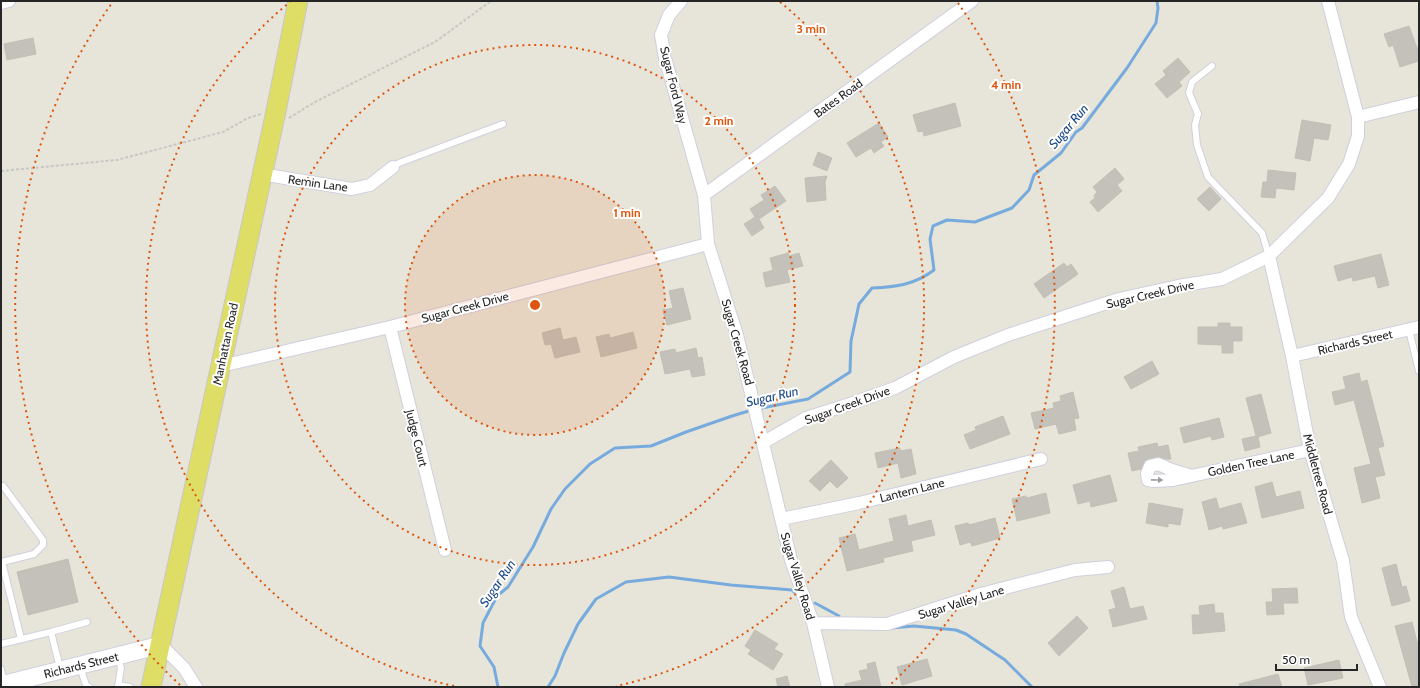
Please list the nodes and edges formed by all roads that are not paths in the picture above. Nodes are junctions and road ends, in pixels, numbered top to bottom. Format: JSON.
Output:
{"nodes":[{"id":1,"x":9,"y":1,"type":"edge"},
{"id":2,"x":298,"y":1,"type":"edge"},
{"id":3,"x":680,"y":1,"type":"edge"},
{"id":4,"x":972,"y":1,"type":"edge"},
{"id":5,"x":1328,"y":1,"type":"edge"},
{"id":6,"x":1,"y":3,"type":"edge"},
{"id":7,"x":1212,"y":66,"type":"dead end"},
{"id":8,"x":1419,"y":102,"type":"edge"},
{"id":9,"x":1358,"y":117,"type":"junction"},
{"id":10,"x":503,"y":124,"type":"dead end"},
{"id":11,"x":393,"y":168,"type":"joint"},
{"id":12,"x":261,"y":174,"type":"junction"},
{"id":13,"x":704,"y":195,"type":"junction"},
{"id":14,"x":708,"y":244,"type":"junction"},
{"id":15,"x":1269,"y":256,"type":"junction"},
{"id":16,"x":390,"y":327,"type":"junction"},
{"id":17,"x":1414,"y":329,"type":"edge"},
{"id":18,"x":1292,"y":356,"type":"junction"},
{"id":19,"x":221,"y":366,"type":"junction"},
{"id":20,"x":1419,"y":370,"type":"edge"},
{"id":21,"x":764,"y":442,"type":"junction"},
{"id":22,"x":1310,"y":450,"type":"junction"},
{"id":23,"x":1041,"y":459,"type":"dead end"},
{"id":24,"x":1192,"y":476,"type":"dead end"},
{"id":25,"x":1,"y":486,"type":"edge"},
{"id":26,"x":781,"y":519,"type":"junction"},
{"id":27,"x":445,"y":550,"type":"dead end"},
{"id":28,"x":1,"y":561,"type":"edge"},
{"id":29,"x":1108,"y":567,"type":"dead end"},
{"id":30,"x":87,"y":622,"type":"dead end"},
{"id":31,"x":813,"y":623,"type":"junction"},
{"id":32,"x":51,"y":632,"type":"junction"},
{"id":33,"x":21,"y":639,"type":"junction"},
{"id":34,"x":1,"y":644,"type":"edge"},
{"id":35,"x":161,"y":644,"type":"junction"},
{"id":36,"x":117,"y":656,"type":"junction"},
{"id":37,"x":80,"y":665,"type":"junction"},
{"id":38,"x":61,"y":670,"type":"junction"},
{"id":39,"x":2,"y":682,"type":"edge"},
{"id":40,"x":118,"y":686,"type":"edge"},
{"id":41,"x":89,"y":687,"type":"edge"},
{"id":42,"x":130,"y":687,"type":"edge"},
{"id":43,"x":151,"y":687,"type":"edge"},
{"id":44,"x":196,"y":687,"type":"edge"},
{"id":45,"x":828,"y":687,"type":"edge"},
{"id":46,"x":1380,"y":687,"type":"edge"}],
"edges":[{"from":1,"to":6,"type":"street"},
{"from":2,"to":12,"type":"main road","name":"Manhattan Road"},
{"from":3,"to":13,"type":"street","name":"Sugar Ford Way"},
{"from":4,"to":13,"type":"street","name":"Bates Road"},
{"from":5,"to":9,"type":"street","name":"Sugar Creek Drive"},
{"from":7,"to":15,"type":"lane"},
{"from":8,"to":9,"type":"street"},
{"from":9,"to":15,"type":"street","name":"Sugar Creek Drive"},
{"from":10,"to":11,"type":"lane"},
{"from":11,"to":12,"type":"street","name":"Remin Lane"},
{"from":12,"to":19,"type":"main road","name":"Manhattan Road"},
{"from":13,"to":14,"type":"street","name":"Sugar Ford Way"},
{"from":14,"to":16,"type":"street","name":"Sugar Creek Drive"},
{"from":14,"to":21,"type":"street","name":"Sugar Creek Road"},
{"from":15,"to":18,"type":"street","name":"Middletree Road"},
{"from":15,"to":21,"type":"street","name":"Sugar Creek Drive"},
{"from":16,"to":19,"type":"street","name":"Sugar Creek Drive"},
{"from":16,"to":27,"type":"street","name":"Judge Court"},
{"from":17,"to":18,"type":"street","name":"Richards Street"},
{"from":17,"to":20,"type":"lane"},
{"from":18,"to":22,"type":"street","name":"Middletree Road"},
{"from":19,"to":35,"type":"main road","name":"Manhattan Road"},
{"from":21,"to":26,"type":"street","name":"Sugar Valley Road"},
{"from":22,"to":24,"type":"street","name":"Golden Tree Lane"},
{"from":22,"to":46,"type":"street","name":"Middletree Road"},
{"from":23,"to":26,"type":"street","name":"Lantern Lane"},
{"from":25,"to":28,"type":"lane"},
{"from":26,"to":31,"type":"street","name":"Sugar Valley Road"},
{"from":28,"to":33,"type":"lane"},
{"from":29,"to":31,"type":"street","name":"Sugar Valley Lane"},
{"from":30,"to":32,"type":"lane"},
{"from":31,"to":45,"type":"street","name":"Sugar Valley Road"},
{"from":32,"to":33,"type":"lane"},
{"from":32,"to":38,"type":"lane"},
{"from":33,"to":34,"type":"lane"},
{"from":35,"to":36,"type":"street","name":"Richards Street"},
{"from":35,"to":43,"type":"main road","name":"Manhattan Road"},
{"from":35,"to":44,"type":"street"},
{"from":36,"to":37,"type":"street","name":"Richards Street"},
{"from":36,"to":40,"type":"lane"},
{"from":37,"to":38,"type":"street","name":"Richards Street"},
{"from":37,"to":41,"type":"lane"},
{"from":38,"to":39,"type":"street","name":"Richards Street"},
{"from":40,"to":42,"type":"lane"}]}
